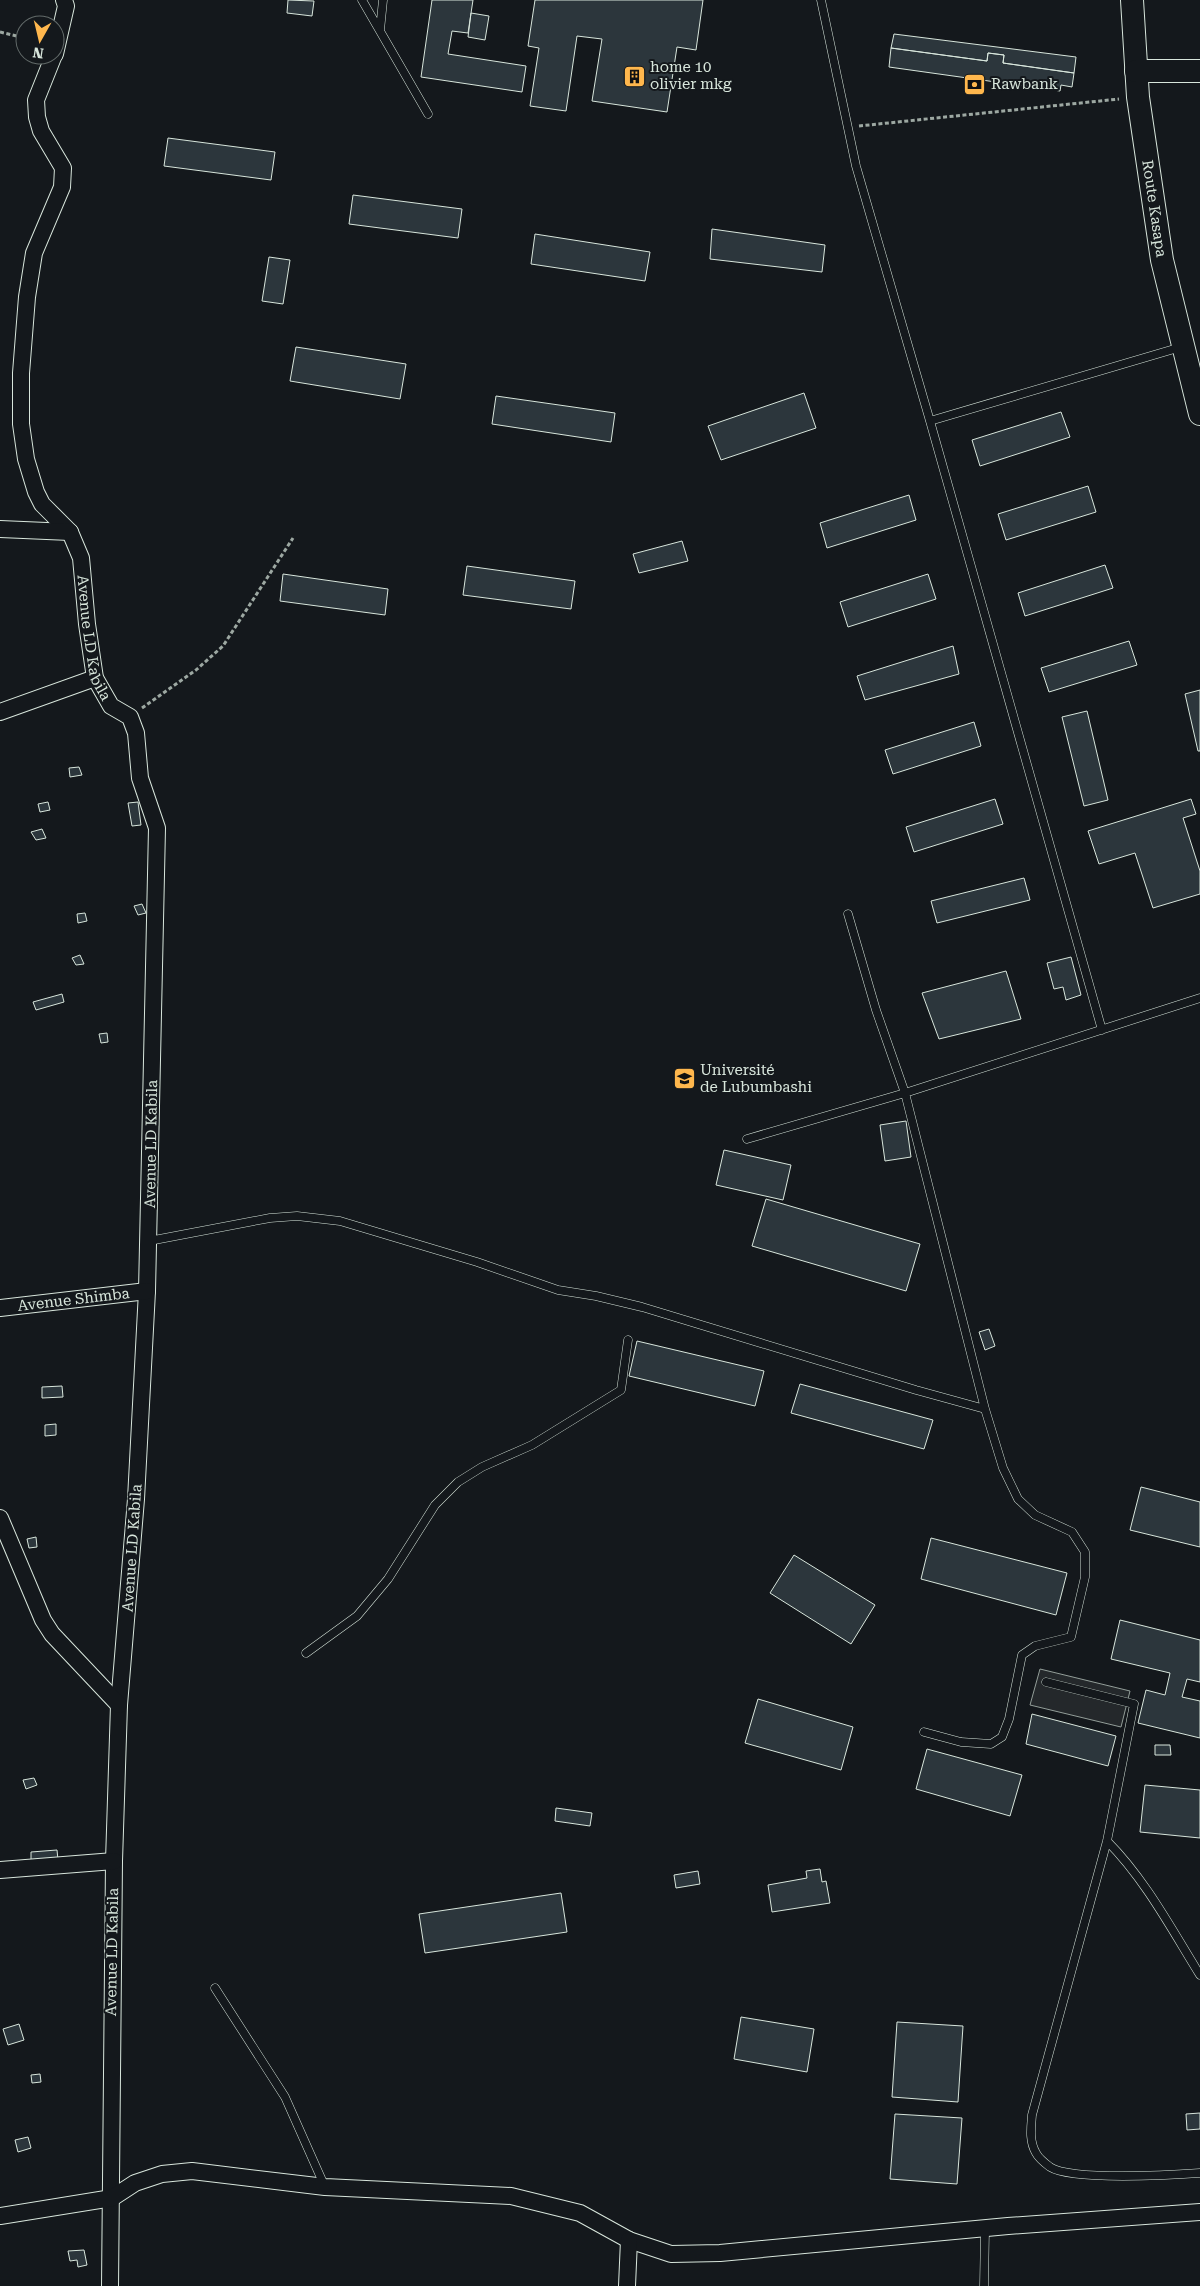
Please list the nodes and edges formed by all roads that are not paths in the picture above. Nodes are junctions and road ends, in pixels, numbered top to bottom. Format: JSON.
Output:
{"nodes":[{"id":1,"x":64,"y":0,"type":"edge"},
{"id":2,"x":362,"y":0,"type":"edge"},
{"id":3,"x":383,"y":0,"type":"edge"},
{"id":4,"x":821,"y":0,"type":"edge"},
{"id":5,"x":1132,"y":0,"type":"edge"},
{"id":6,"x":64,"y":15,"type":"edge"},
{"id":7,"x":380,"y":32,"type":"junction"},
{"id":8,"x":50,"y":65,"type":"edge"},
{"id":9,"x":1136,"y":70,"type":"junction"},
{"id":10,"x":1200,"y":71,"type":"edge"},
{"id":11,"x":428,"y":114,"type":"dead end"},
{"id":12,"x":1182,"y":347,"type":"junction"},
{"id":13,"x":1200,"y":414,"type":"edge"},
{"id":14,"x":930,"y":421,"type":"junction"},
{"id":15,"x":0,"y":529,"type":"edge"},
{"id":16,"x":70,"y":532,"type":"junction"},
{"id":17,"x":95,"y":678,"type":"junction"},
{"id":18,"x":0,"y":712,"type":"edge"},
{"id":19,"x":848,"y":914,"type":"dead end"},
{"id":20,"x":1200,"y":998,"type":"edge"},
{"id":21,"x":1102,"y":1030,"type":"junction"},
{"id":22,"x":905,"y":1093,"type":"junction"},
{"id":23,"x":747,"y":1139,"type":"dead end"},
{"id":24,"x":149,"y":1240,"type":"junction"},
{"id":25,"x":147,"y":1291,"type":"junction"},
{"id":26,"x":0,"y":1308,"type":"edge"},
{"id":27,"x":628,"y":1340,"type":"dead end"},
{"id":28,"x":985,"y":1409,"type":"junction"},
{"id":29,"x":0,"y":1518,"type":"edge"},
{"id":30,"x":306,"y":1653,"type":"dead end"},
{"id":31,"x":1046,"y":1682,"type":"dead end"},
{"id":32,"x":119,"y":1705,"type":"junction"},
{"id":33,"x":924,"y":1732,"type":"dead end"},
{"id":34,"x":1107,"y":1841,"type":"junction"},
{"id":35,"x":114,"y":1861,"type":"junction"},
{"id":36,"x":0,"y":1870,"type":"edge"},
{"id":37,"x":1200,"y":1976,"type":"edge"},
{"id":38,"x":215,"y":1988,"type":"dead end"},
{"id":39,"x":1200,"y":2173,"type":"edge"},
{"id":40,"x":325,"y":2187,"type":"junction"},
{"id":41,"x":112,"y":2198,"type":"junction"},
{"id":42,"x":1200,"y":2212,"type":"edge"},
{"id":43,"x":0,"y":2216,"type":"edge"},
{"id":44,"x":985,"y":2229,"type":"junction"},
{"id":45,"x":629,"y":2240,"type":"junction"},
{"id":46,"x":110,"y":2286,"type":"edge"},
{"id":47,"x":627,"y":2286,"type":"edge"},
{"id":48,"x":984,"y":2286,"type":"edge"}],
"edges":[{"from":1,"to":6,"type":"street","name":"Avenue LD Kabila"},
{"from":2,"to":7,"type":"lane"},
{"from":3,"to":7,"type":"lane"},
{"from":4,"to":14,"type":"lane"},
{"from":5,"to":9,"type":"main road","name":"Route Kasapa"},
{"from":7,"to":11,"type":"lane"},
{"from":8,"to":16,"type":"street","name":"Avenue LD Kabila"},
{"from":9,"to":10,"type":"main road"},
{"from":9,"to":12,"type":"main road","name":"Route Kasapa"},
{"from":12,"to":13,"type":"main road","name":"Route Kasapa"},
{"from":12,"to":14,"type":"lane"},
{"from":14,"to":21,"type":"lane"},
{"from":15,"to":16,"type":"street"},
{"from":16,"to":17,"type":"street","name":"Avenue LD Kabila"},
{"from":17,"to":18,"type":"street"},
{"from":17,"to":24,"type":"street","name":"Avenue LD Kabila"},
{"from":19,"to":22,"type":"lane"},
{"from":20,"to":21,"type":"lane"},
{"from":21,"to":22,"type":"lane"},
{"from":22,"to":23,"type":"lane"},
{"from":22,"to":28,"type":"lane"},
{"from":24,"to":25,"type":"street","name":"Avenue LD Kabila"},
{"from":24,"to":28,"type":"lane"},
{"from":25,"to":26,"type":"street","name":"Avenue Shimba"},
{"from":25,"to":32,"type":"street","name":"Avenue LD Kabila"},
{"from":27,"to":30,"type":"lane"},
{"from":28,"to":33,"type":"lane"},
{"from":29,"to":32,"type":"street"},
{"from":31,"to":34,"type":"lane"},
{"from":32,"to":35,"type":"street","name":"Avenue LD Kabila"},
{"from":34,"to":37,"type":"lane"},
{"from":34,"to":39,"type":"lane"},
{"from":35,"to":36,"type":"street"},
{"from":35,"to":41,"type":"street","name":"Avenue LD Kabila"},
{"from":38,"to":40,"type":"lane"},
{"from":40,"to":41,"type":"street"},
{"from":40,"to":45,"type":"street"},
{"from":41,"to":43,"type":"street"},
{"from":41,"to":46,"type":"street","name":"Avenue LD Kabila"},
{"from":42,"to":44,"type":"street"},
{"from":44,"to":45,"type":"street"},
{"from":44,"to":48,"type":"lane"},
{"from":45,"to":47,"type":"street"}]}
